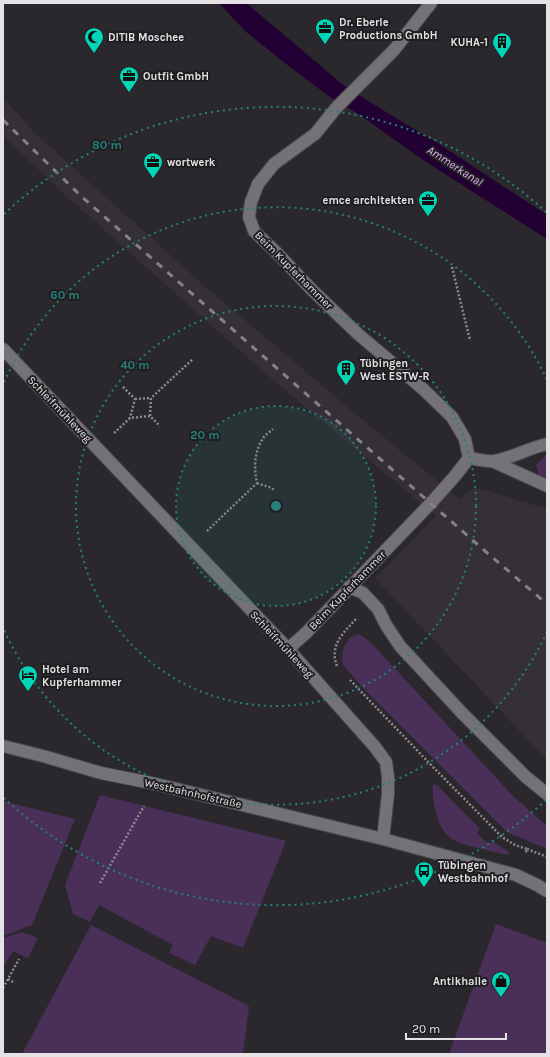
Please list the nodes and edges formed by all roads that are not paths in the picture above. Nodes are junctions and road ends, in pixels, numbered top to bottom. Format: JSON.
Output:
{"nodes":[{"id":1,"x":431,"y":3,"type":"edge"},
{"id":2,"x":3,"y":349,"type":"edge"},
{"id":3,"x":547,"y":444,"type":"edge"},
{"id":4,"x":469,"y":458,"type":"junction"},
{"id":5,"x":492,"y":461,"type":"junction"},
{"id":6,"x":547,"y":486,"type":"edge"},
{"id":7,"x":349,"y":587,"type":"junction"},
{"id":8,"x":288,"y":649,"type":"junction"},
{"id":9,"x":3,"y":746,"type":"edge"},
{"id":10,"x":547,"y":794,"type":"edge"},
{"id":11,"x":383,"y":839,"type":"junction"},
{"id":12,"x":547,"y":891,"type":"edge"}],
"edges":[{"from":1,"to":4,"type":"street","name":"Beim Kupferhammer"},
{"from":2,"to":8,"type":"street","name":"Schleifmühleweg"},
{"from":3,"to":5,"type":"street"},
{"from":4,"to":5,"type":"street"},
{"from":4,"to":7,"type":"street","name":"Beim Kupferhammer"},
{"from":5,"to":6,"type":"street"},
{"from":7,"to":8,"type":"street","name":"Beim Kupferhammer"},
{"from":7,"to":10,"type":"street"},
{"from":8,"to":11,"type":"street","name":"Schleifmühleweg"},
{"from":9,"to":11,"type":"street","name":"Westbahnhofstraße"},
{"from":11,"to":12,"type":"street"}]}
